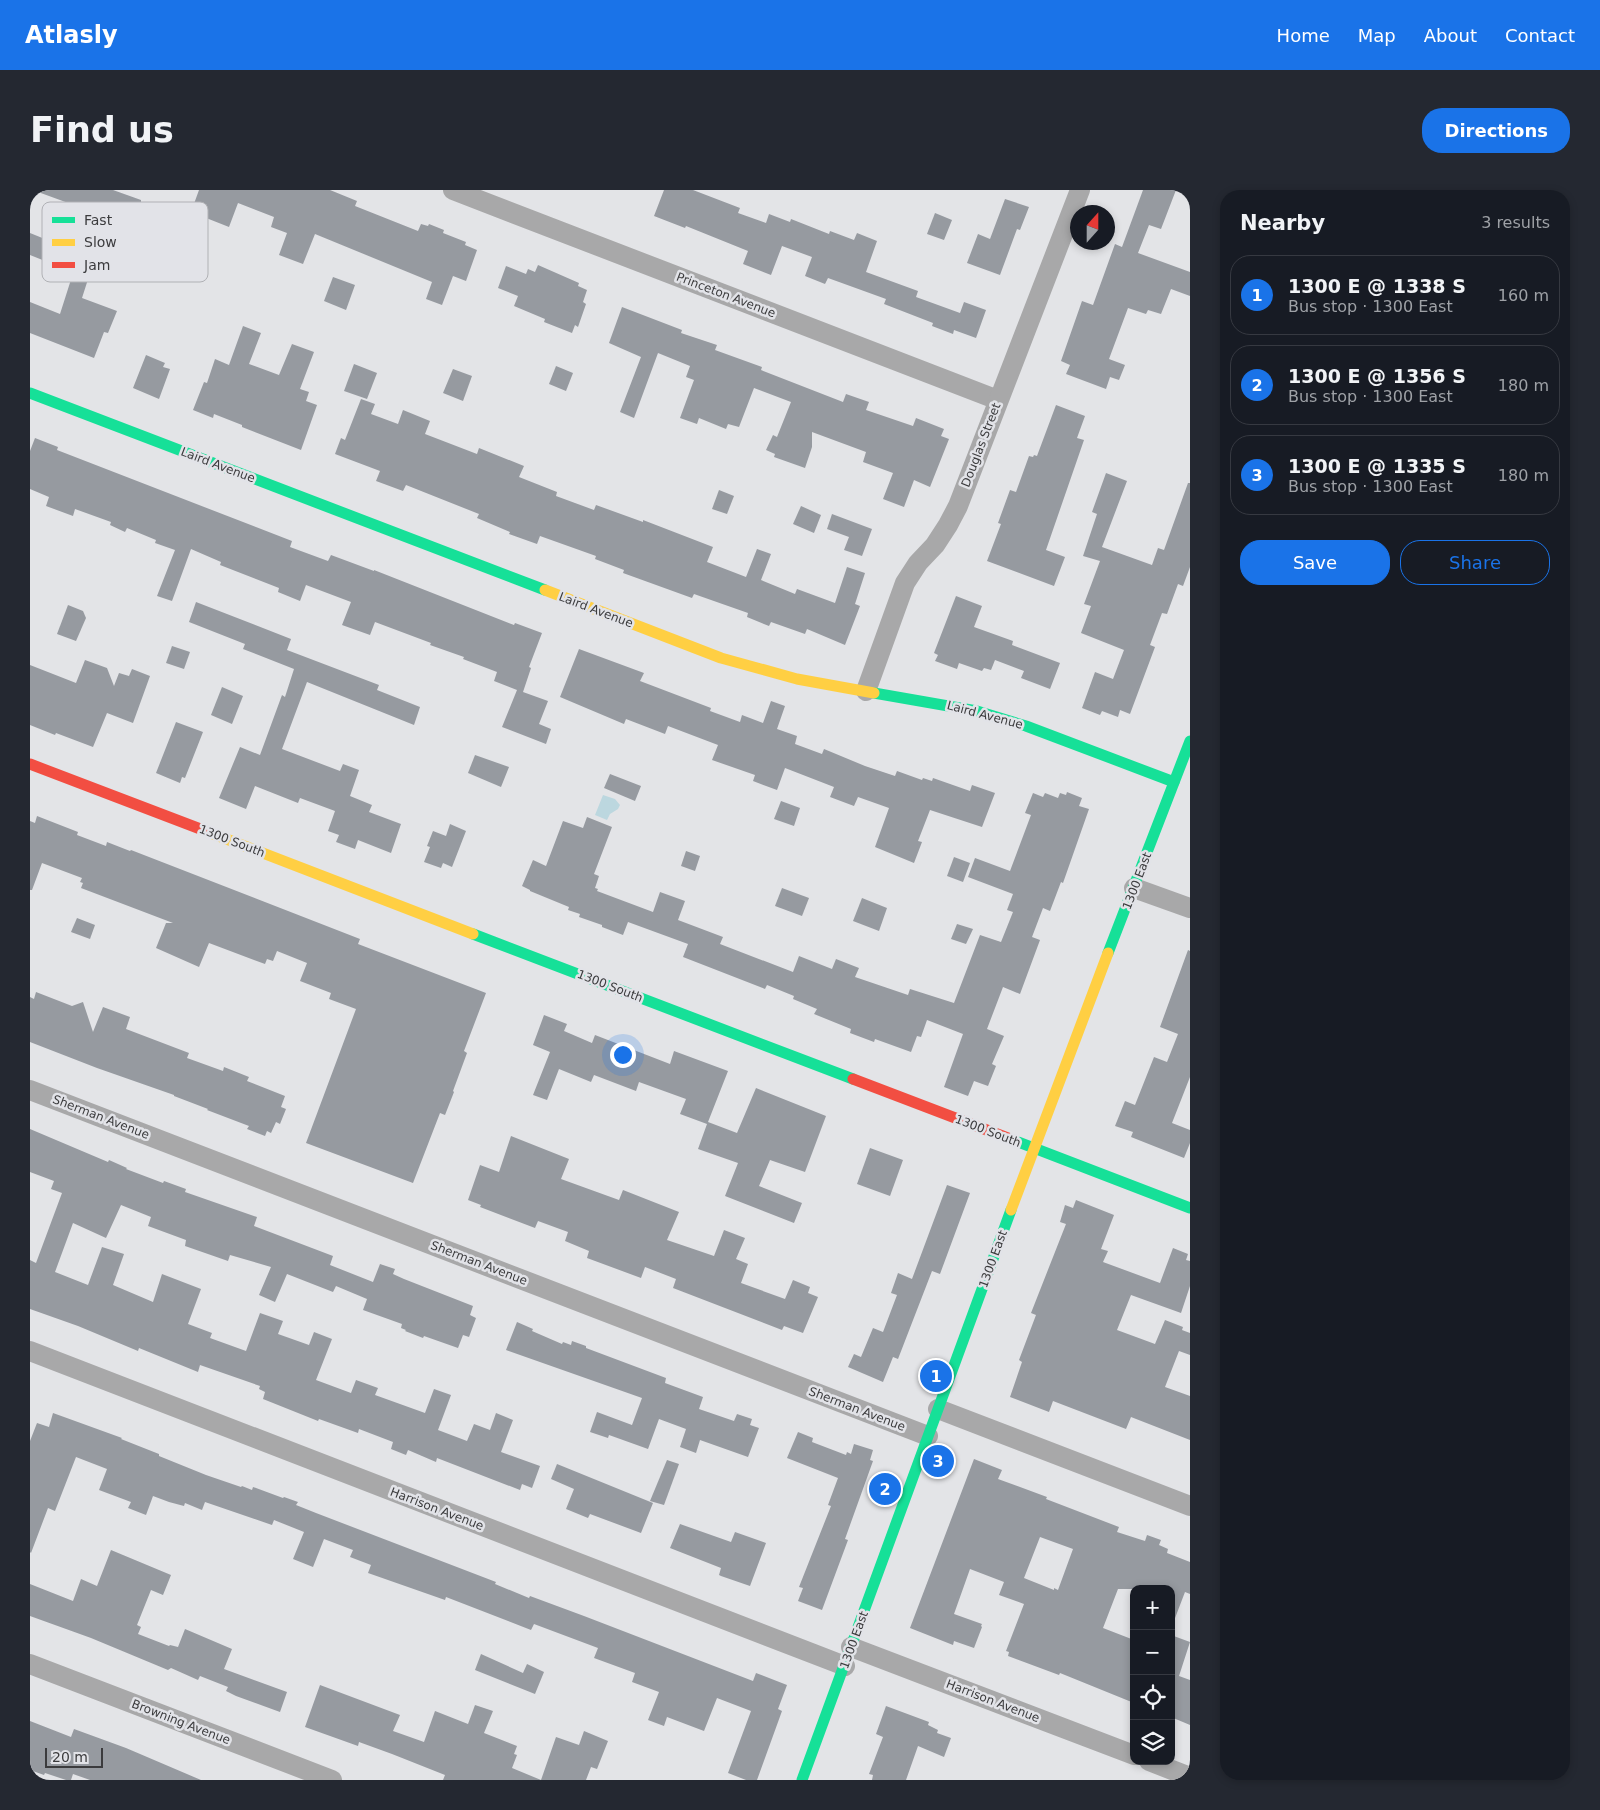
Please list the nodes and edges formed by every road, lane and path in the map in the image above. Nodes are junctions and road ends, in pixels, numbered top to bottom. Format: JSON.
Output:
{"nodes":[{"id":1,"x":453,"y":190,"type":"edge"},
{"id":2,"x":1080,"y":190,"type":"edge"},
{"id":3,"x":30,"y":393,"type":"edge"},
{"id":4,"x":998,"y":400,"type":"junction"},
{"id":5,"x":866,"y":691,"type":"junction"},
{"id":6,"x":1190,"y":741,"type":"edge"},
{"id":7,"x":30,"y":764,"type":"edge"},
{"id":8,"x":1174,"y":782,"type":"junction"},
{"id":9,"x":1134,"y":888,"type":"junction"},
{"id":10,"x":1190,"y":908,"type":"edge"},
{"id":11,"x":30,"y":1090,"type":"edge"},
{"id":12,"x":1034,"y":1148,"type":"junction"},
{"id":13,"x":1190,"y":1208,"type":"edge"},
{"id":14,"x":30,"y":1352,"type":"edge"},
{"id":15,"x":938,"y":1409,"type":"junction"},
{"id":16,"x":928,"y":1436,"type":"junction"},
{"id":17,"x":1190,"y":1506,"type":"edge"},
{"id":18,"x":851,"y":1647,"type":"junction"},
{"id":19,"x":30,"y":1664,"type":"edge"},
{"id":20,"x":844,"y":1666,"type":"junction"},
{"id":21,"x":1130,"y":1753,"type":"edge"},
{"id":22,"x":1159,"y":1765,"type":"edge"},
{"id":23,"x":1190,"y":1777,"type":"edge"},
{"id":24,"x":332,"y":1780,"type":"edge"},
{"id":25,"x":802,"y":1780,"type":"edge"}],
"edges":[{"from":1,"to":4,"type":"street","name":"Princeton Avenue"},
{"from":2,"to":4,"type":"street","name":"Douglas Street"},
{"from":3,"to":5,"type":"street","name":"Laird Avenue"},
{"from":4,"to":5,"type":"street","name":"Douglas Street"},
{"from":5,"to":8,"type":"street","name":"Laird Avenue"},
{"from":6,"to":8,"type":"street","name":"1300 East"},
{"from":7,"to":12,"type":"street","name":"1300 South"},
{"from":8,"to":9,"type":"street","name":"1300 East"},
{"from":9,"to":10,"type":"street"},
{"from":9,"to":12,"type":"street","name":"1300 East"},
{"from":11,"to":16,"type":"street","name":"Sherman Avenue"},
{"from":12,"to":13,"type":"street","name":"1300 South"},
{"from":12,"to":15,"type":"street","name":"1300 East"},
{"from":14,"to":20,"type":"street","name":"Harrison Avenue"},
{"from":15,"to":16,"type":"street","name":"1300 East"},
{"from":15,"to":17,"type":"street"},
{"from":16,"to":18,"type":"street","name":"1300 East"},
{"from":18,"to":20,"type":"street","name":"1300 East"},
{"from":18,"to":21,"type":"street","name":"Harrison Avenue"},
{"from":19,"to":24,"type":"street","name":"Browning Avenue"},
{"from":20,"to":25,"type":"street","name":"1300 East"},
{"from":22,"to":23,"type":"street"}]}
